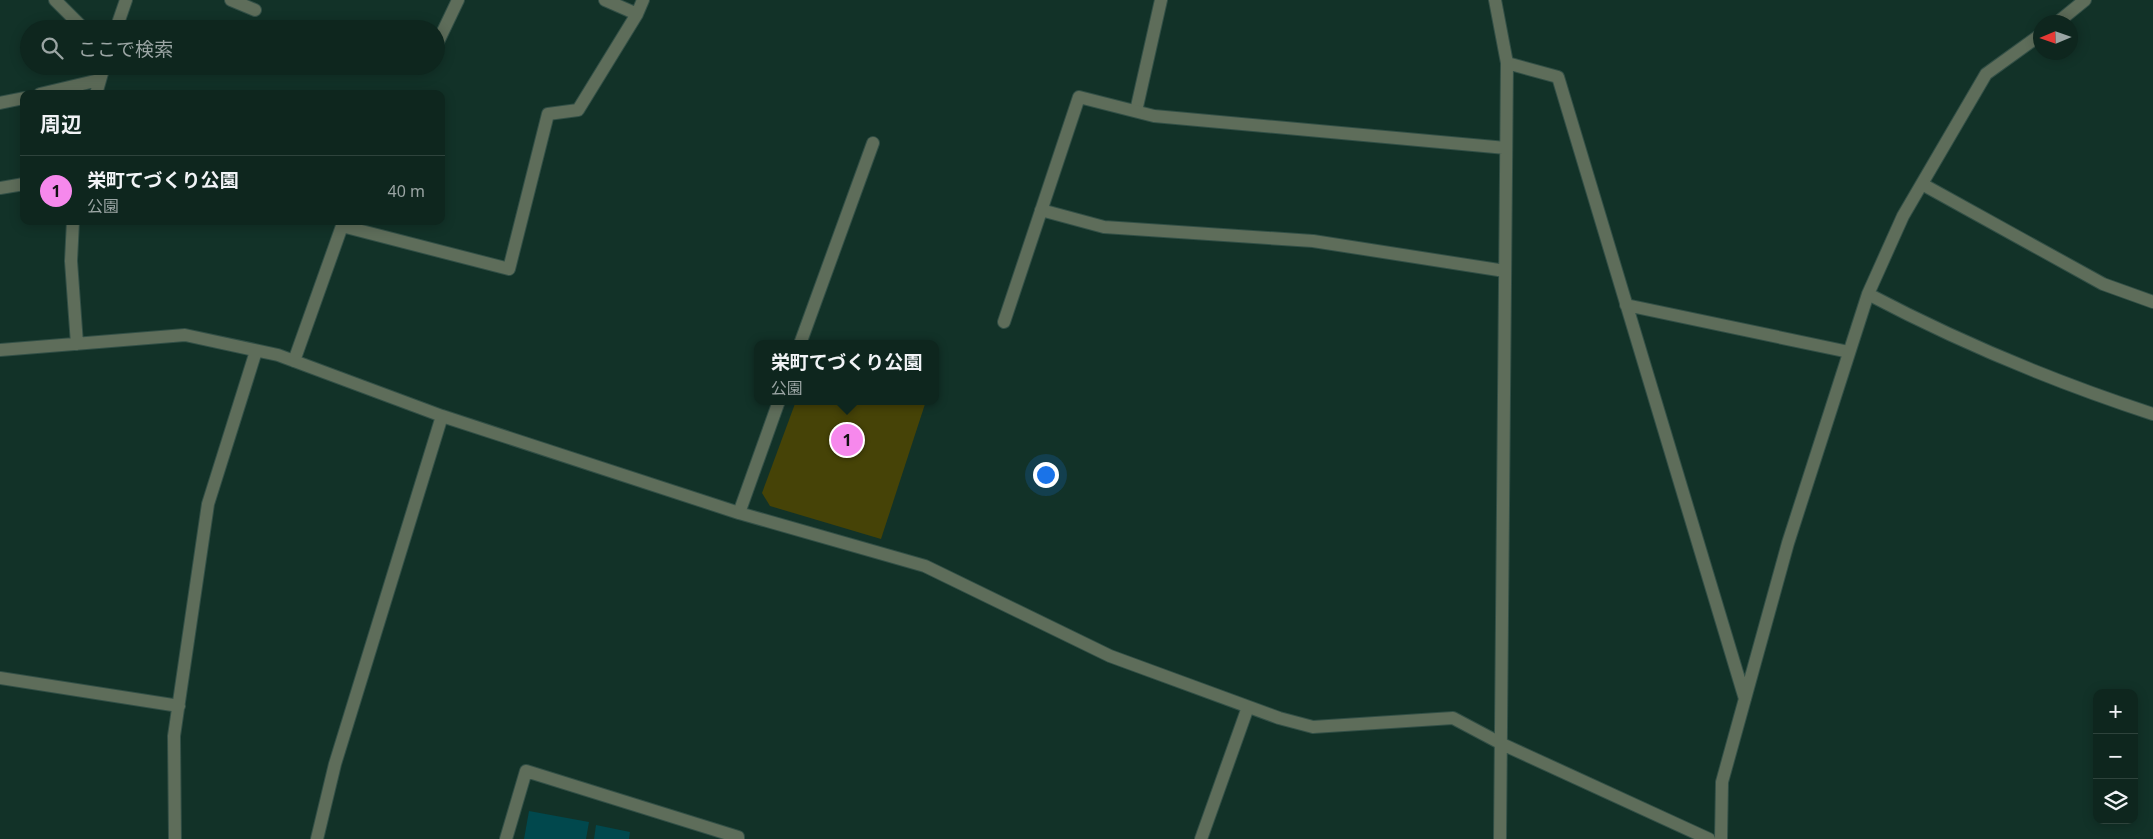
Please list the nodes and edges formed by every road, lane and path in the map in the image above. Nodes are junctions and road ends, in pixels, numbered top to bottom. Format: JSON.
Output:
{"nodes":[{"id":1,"x":54,"y":0,"type":"edge"},
{"id":2,"x":126,"y":0,"type":"edge"},
{"id":3,"x":231,"y":0,"type":"edge"},
{"id":4,"x":458,"y":0,"type":"edge"},
{"id":5,"x":606,"y":0,"type":"edge"},
{"id":6,"x":643,"y":0,"type":"edge"},
{"id":7,"x":1162,"y":0,"type":"edge"},
{"id":8,"x":1495,"y":0,"type":"edge"},
{"id":9,"x":2085,"y":0,"type":"edge"},
{"id":10,"x":255,"y":10,"type":"dead end"},
{"id":11,"x":637,"y":14,"type":"junction"},
{"id":12,"x":2067,"y":15,"type":"edge"},
{"id":13,"x":75,"y":20,"type":"edge"},
{"id":14,"x":119,"y":20,"type":"edge"},
{"id":15,"x":445,"y":27,"type":"edge"},
{"id":16,"x":2033,"y":40,"type":"edge"},
{"id":17,"x":1507,"y":63,"type":"junction"},
{"id":18,"x":101,"y":75,"type":"edge"},
{"id":19,"x":99,"y":80,"type":"junction"},
{"id":20,"x":57,"y":90,"type":"edge"},
{"id":21,"x":97,"y":90,"type":"edge"},
{"id":22,"x":20,"y":99,"type":"edge"},
{"id":23,"x":0,"y":103,"type":"edge"},
{"id":24,"x":1136,"y":111,"type":"junction"},
{"id":25,"x":873,"y":143,"type":"dead end"},
{"id":26,"x":1506,"y":148,"type":"junction"},
{"id":27,"x":1922,"y":184,"type":"junction"},
{"id":28,"x":20,"y":185,"type":"edge"},
{"id":29,"x":0,"y":188,"type":"edge"},
{"id":30,"x":1042,"y":210,"type":"junction"},
{"id":31,"x":73,"y":225,"type":"edge"},
{"id":32,"x":1505,"y":271,"type":"junction"},
{"id":33,"x":1868,"y":294,"type":"junction"},
{"id":34,"x":2153,"y":302,"type":"edge"},
{"id":35,"x":1626,"y":305,"type":"junction"},
{"id":36,"x":1004,"y":322,"type":"dead end"},
{"id":37,"x":801,"y":340,"type":"edge"},
{"id":38,"x":77,"y":344,"type":"junction"},
{"id":39,"x":0,"y":350,"type":"edge"},
{"id":40,"x":256,"y":351,"type":"junction"},
{"id":41,"x":1849,"y":352,"type":"junction"},
{"id":42,"x":294,"y":361,"type":"junction"},
{"id":43,"x":778,"y":405,"type":"edge"},
{"id":44,"x":2153,"y":414,"type":"edge"},
{"id":45,"x":442,"y":416,"type":"junction"},
{"id":46,"x":739,"y":513,"type":"junction"},
{"id":47,"x":0,"y":678,"type":"edge"},
{"id":48,"x":1745,"y":699,"type":"junction"},
{"id":49,"x":179,"y":706,"type":"junction"},
{"id":50,"x":1248,"y":707,"type":"junction"},
{"id":51,"x":1502,"y":744,"type":"junction"},
{"id":52,"x":175,"y":839,"type":"edge"},
{"id":53,"x":317,"y":839,"type":"edge"},
{"id":54,"x":506,"y":839,"type":"edge"},
{"id":55,"x":738,"y":839,"type":"edge"},
{"id":56,"x":1201,"y":839,"type":"edge"},
{"id":57,"x":1500,"y":839,"type":"edge"},
{"id":58,"x":1709,"y":839,"type":"edge"},
{"id":59,"x":1721,"y":839,"type":"edge"}],
"edges":[{"from":1,"to":13,"type":"street"},
{"from":2,"to":14,"type":"street"},
{"from":3,"to":10,"type":"street"},
{"from":4,"to":15,"type":"street"},
{"from":5,"to":11,"type":"street"},
{"from":6,"to":11,"type":"street"},
{"from":7,"to":24,"type":"street"},
{"from":8,"to":17,"type":"street"},
{"from":9,"to":12,"type":"street"},
{"from":11,"to":42,"type":"street"},
{"from":16,"to":27,"type":"street"},
{"from":17,"to":26,"type":"street"},
{"from":17,"to":35,"type":"street"},
{"from":18,"to":19,"type":"street"},
{"from":19,"to":20,"type":"street"},
{"from":19,"to":21,"type":"street"},
{"from":22,"to":23,"type":"street"},
{"from":24,"to":26,"type":"street"},
{"from":24,"to":30,"type":"street"},
{"from":25,"to":37,"type":"street"},
{"from":26,"to":32,"type":"street"},
{"from":27,"to":33,"type":"street"},
{"from":27,"to":34,"type":"street"},
{"from":28,"to":29,"type":"street"},
{"from":30,"to":32,"type":"street"},
{"from":30,"to":36,"type":"street"},
{"from":31,"to":38,"type":"street"},
{"from":32,"to":51,"type":"street"},
{"from":33,"to":41,"type":"street"},
{"from":33,"to":44,"type":"street"},
{"from":35,"to":41,"type":"street"},
{"from":35,"to":48,"type":"street"},
{"from":38,"to":39,"type":"street"},
{"from":38,"to":40,"type":"street"},
{"from":40,"to":42,"type":"street"},
{"from":40,"to":49,"type":"street"},
{"from":41,"to":48,"type":"street"},
{"from":42,"to":45,"type":"street"},
{"from":43,"to":46,"type":"street"},
{"from":45,"to":46,"type":"street"},
{"from":45,"to":53,"type":"street"},
{"from":46,"to":50,"type":"street"},
{"from":47,"to":49,"type":"street"},
{"from":48,"to":59,"type":"street"},
{"from":49,"to":52,"type":"street"},
{"from":50,"to":51,"type":"street"},
{"from":50,"to":56,"type":"street"},
{"from":51,"to":57,"type":"street"},
{"from":51,"to":58,"type":"street"},
{"from":54,"to":55,"type":"street"}]}
